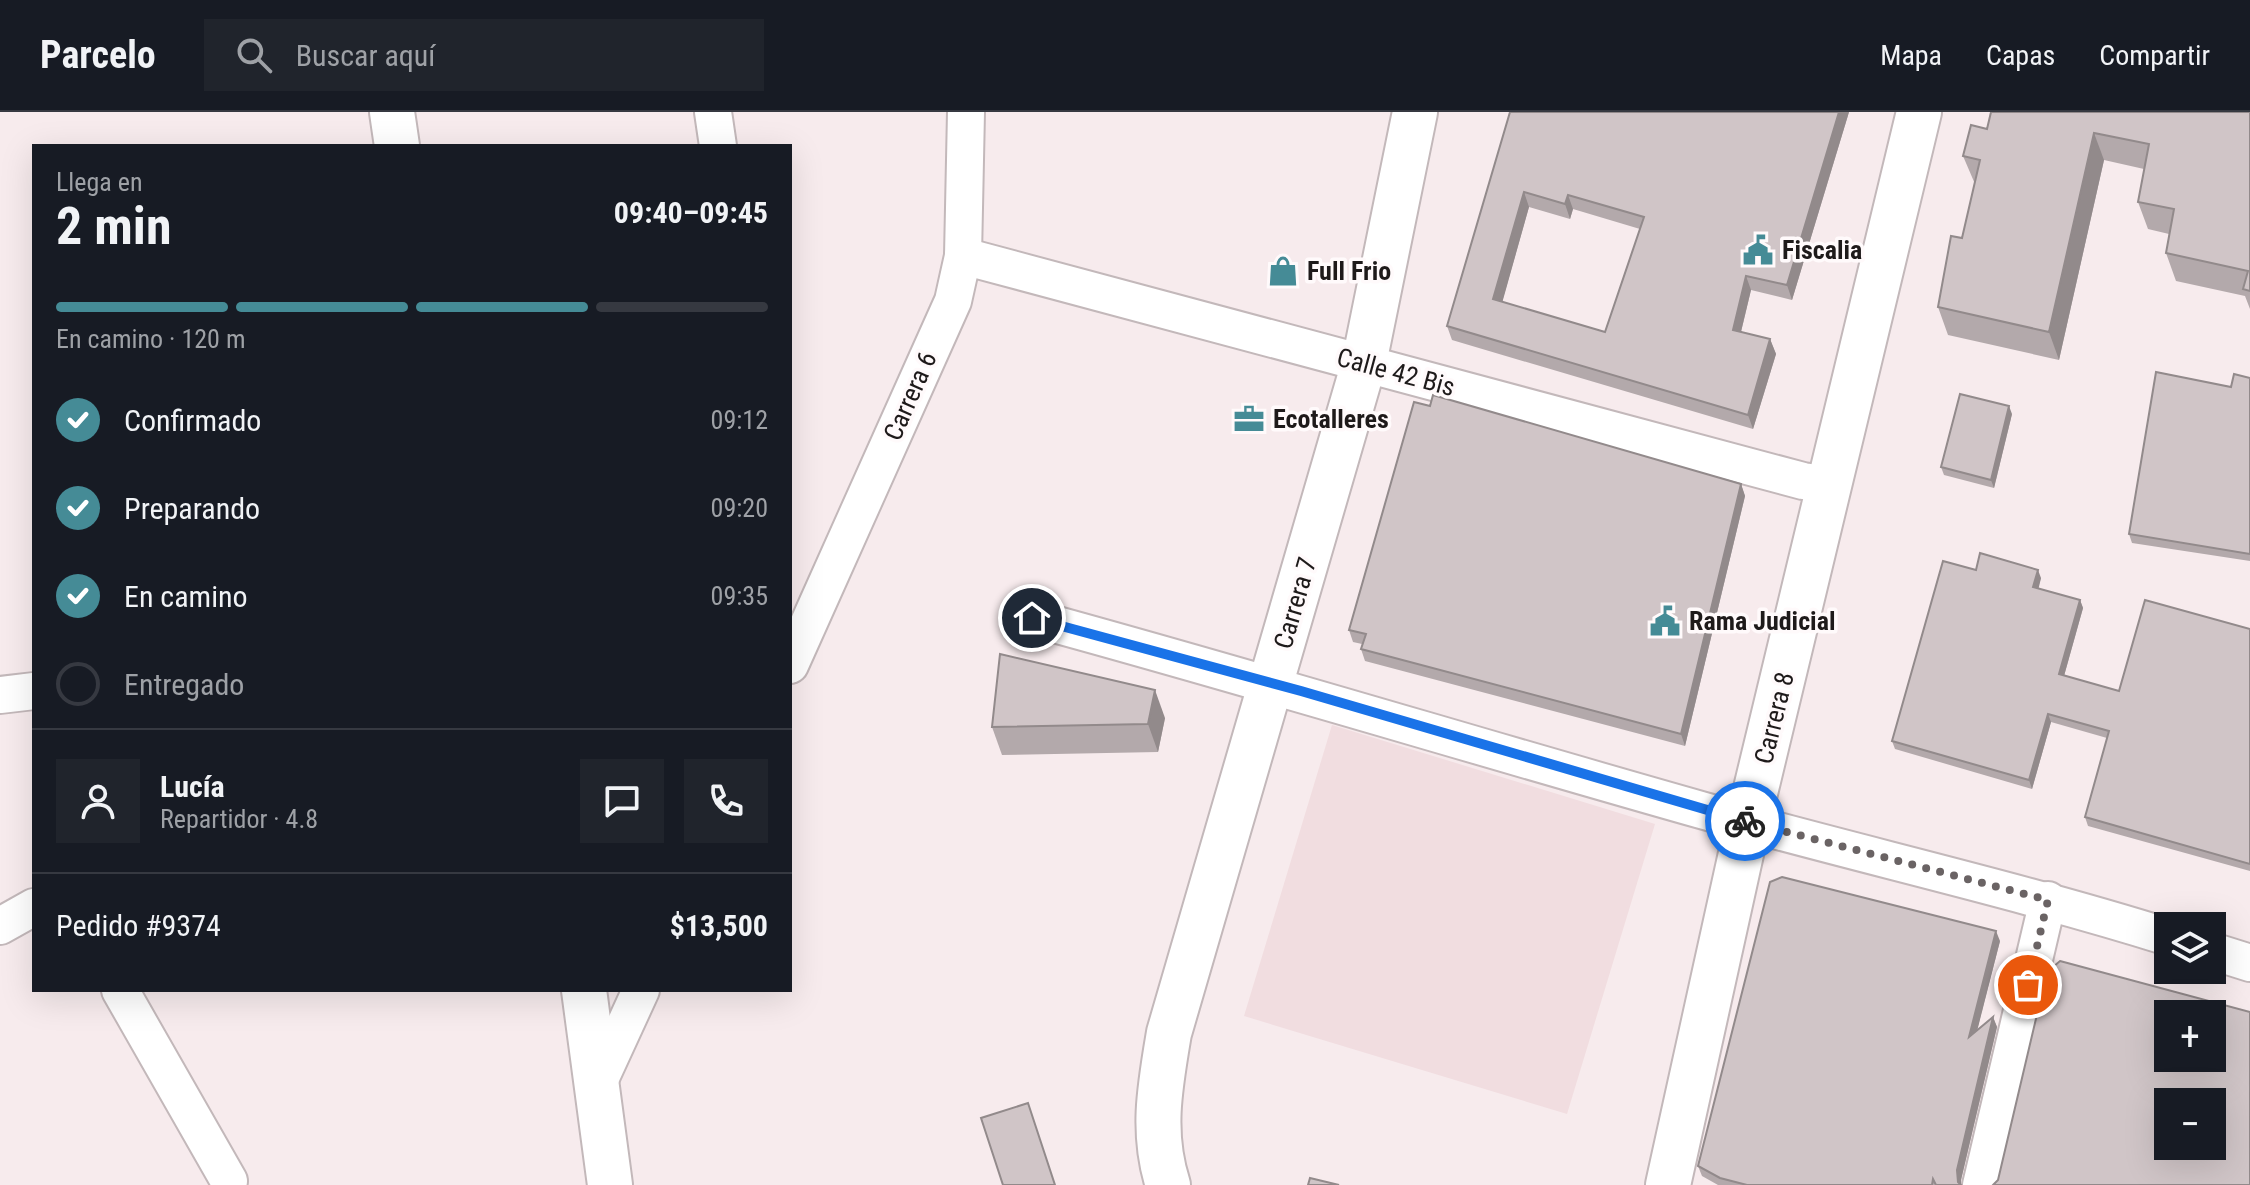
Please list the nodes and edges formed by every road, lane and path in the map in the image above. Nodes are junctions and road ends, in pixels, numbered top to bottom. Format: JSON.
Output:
{"nodes":[{"id":1,"x":392,"y":112,"type":"edge"},
{"id":2,"x":713,"y":112,"type":"edge"},
{"id":3,"x":966,"y":112,"type":"edge"},
{"id":4,"x":1415,"y":112,"type":"edge"},
{"id":5,"x":1919,"y":112,"type":"edge"},
{"id":6,"x":397,"y":144,"type":"edge"},
{"id":7,"x":718,"y":144,"type":"edge"},
{"id":8,"x":963,"y":256,"type":"junction"},
{"id":9,"x":1364,"y":363,"type":"junction"},
{"id":10,"x":1817,"y":483,"type":"junction"},
{"id":11,"x":1032,"y":618,"type":"dead end"},
{"id":12,"x":792,"y":661,"type":"edge"},
{"id":13,"x":1272,"y":684,"type":"junction"},
{"id":14,"x":32,"y":691,"type":"edge"},
{"id":15,"x":0,"y":695,"type":"edge"},
{"id":16,"x":1748,"y":822,"type":"junction"},
{"id":17,"x":2048,"y":900,"type":"junction"},
{"id":18,"x":32,"y":908,"type":"edge"},
{"id":19,"x":0,"y":926,"type":"edge"},
{"id":20,"x":2154,"y":933,"type":"edge"},
{"id":21,"x":2226,"y":955,"type":"edge"},
{"id":22,"x":2250,"y":963,"type":"edge"},
{"id":23,"x":121,"y":992,"type":"edge"},
{"id":24,"x":584,"y":992,"type":"edge"},
{"id":25,"x":640,"y":992,"type":"edge"},
{"id":26,"x":596,"y":1088,"type":"junction"},
{"id":27,"x":229,"y":1181,"type":"dead end"},
{"id":28,"x":610,"y":1185,"type":"edge"},
{"id":29,"x":1168,"y":1185,"type":"edge"},
{"id":30,"x":1668,"y":1185,"type":"edge"},
{"id":31,"x":1981,"y":1185,"type":"edge"}],
"edges":[{"from":1,"to":6,"type":"main road"},
{"from":2,"to":7,"type":"street"},
{"from":3,"to":8,"type":"street","name":"Carrera 6"},
{"from":4,"to":9,"type":"main road","name":"Carrera 7"},
{"from":5,"to":10,"type":"main road","name":"Carrera 8"},
{"from":8,"to":9,"type":"street","name":"Calle 42 Bis"},
{"from":8,"to":12,"type":"street","name":"Carrera 6"},
{"from":9,"to":10,"type":"street","name":"Calle 42 Bis"},
{"from":9,"to":13,"type":"main road","name":"Carrera 7"},
{"from":10,"to":16,"type":"main road","name":"Carrera 8"},
{"from":11,"to":13,"type":"street"},
{"from":13,"to":16,"type":"street"},
{"from":13,"to":29,"type":"main road","name":"Carrera 7"},
{"from":14,"to":15,"type":"street"},
{"from":16,"to":17,"type":"street"},
{"from":16,"to":30,"type":"main road","name":"Carrera 8"},
{"from":17,"to":20,"type":"street"},
{"from":17,"to":31,"type":"street"},
{"from":18,"to":19,"type":"street"},
{"from":21,"to":22,"type":"street"},
{"from":23,"to":27,"type":"street"},
{"from":24,"to":26,"type":"main road"},
{"from":25,"to":26,"type":"street"},
{"from":26,"to":28,"type":"main road"}]}
